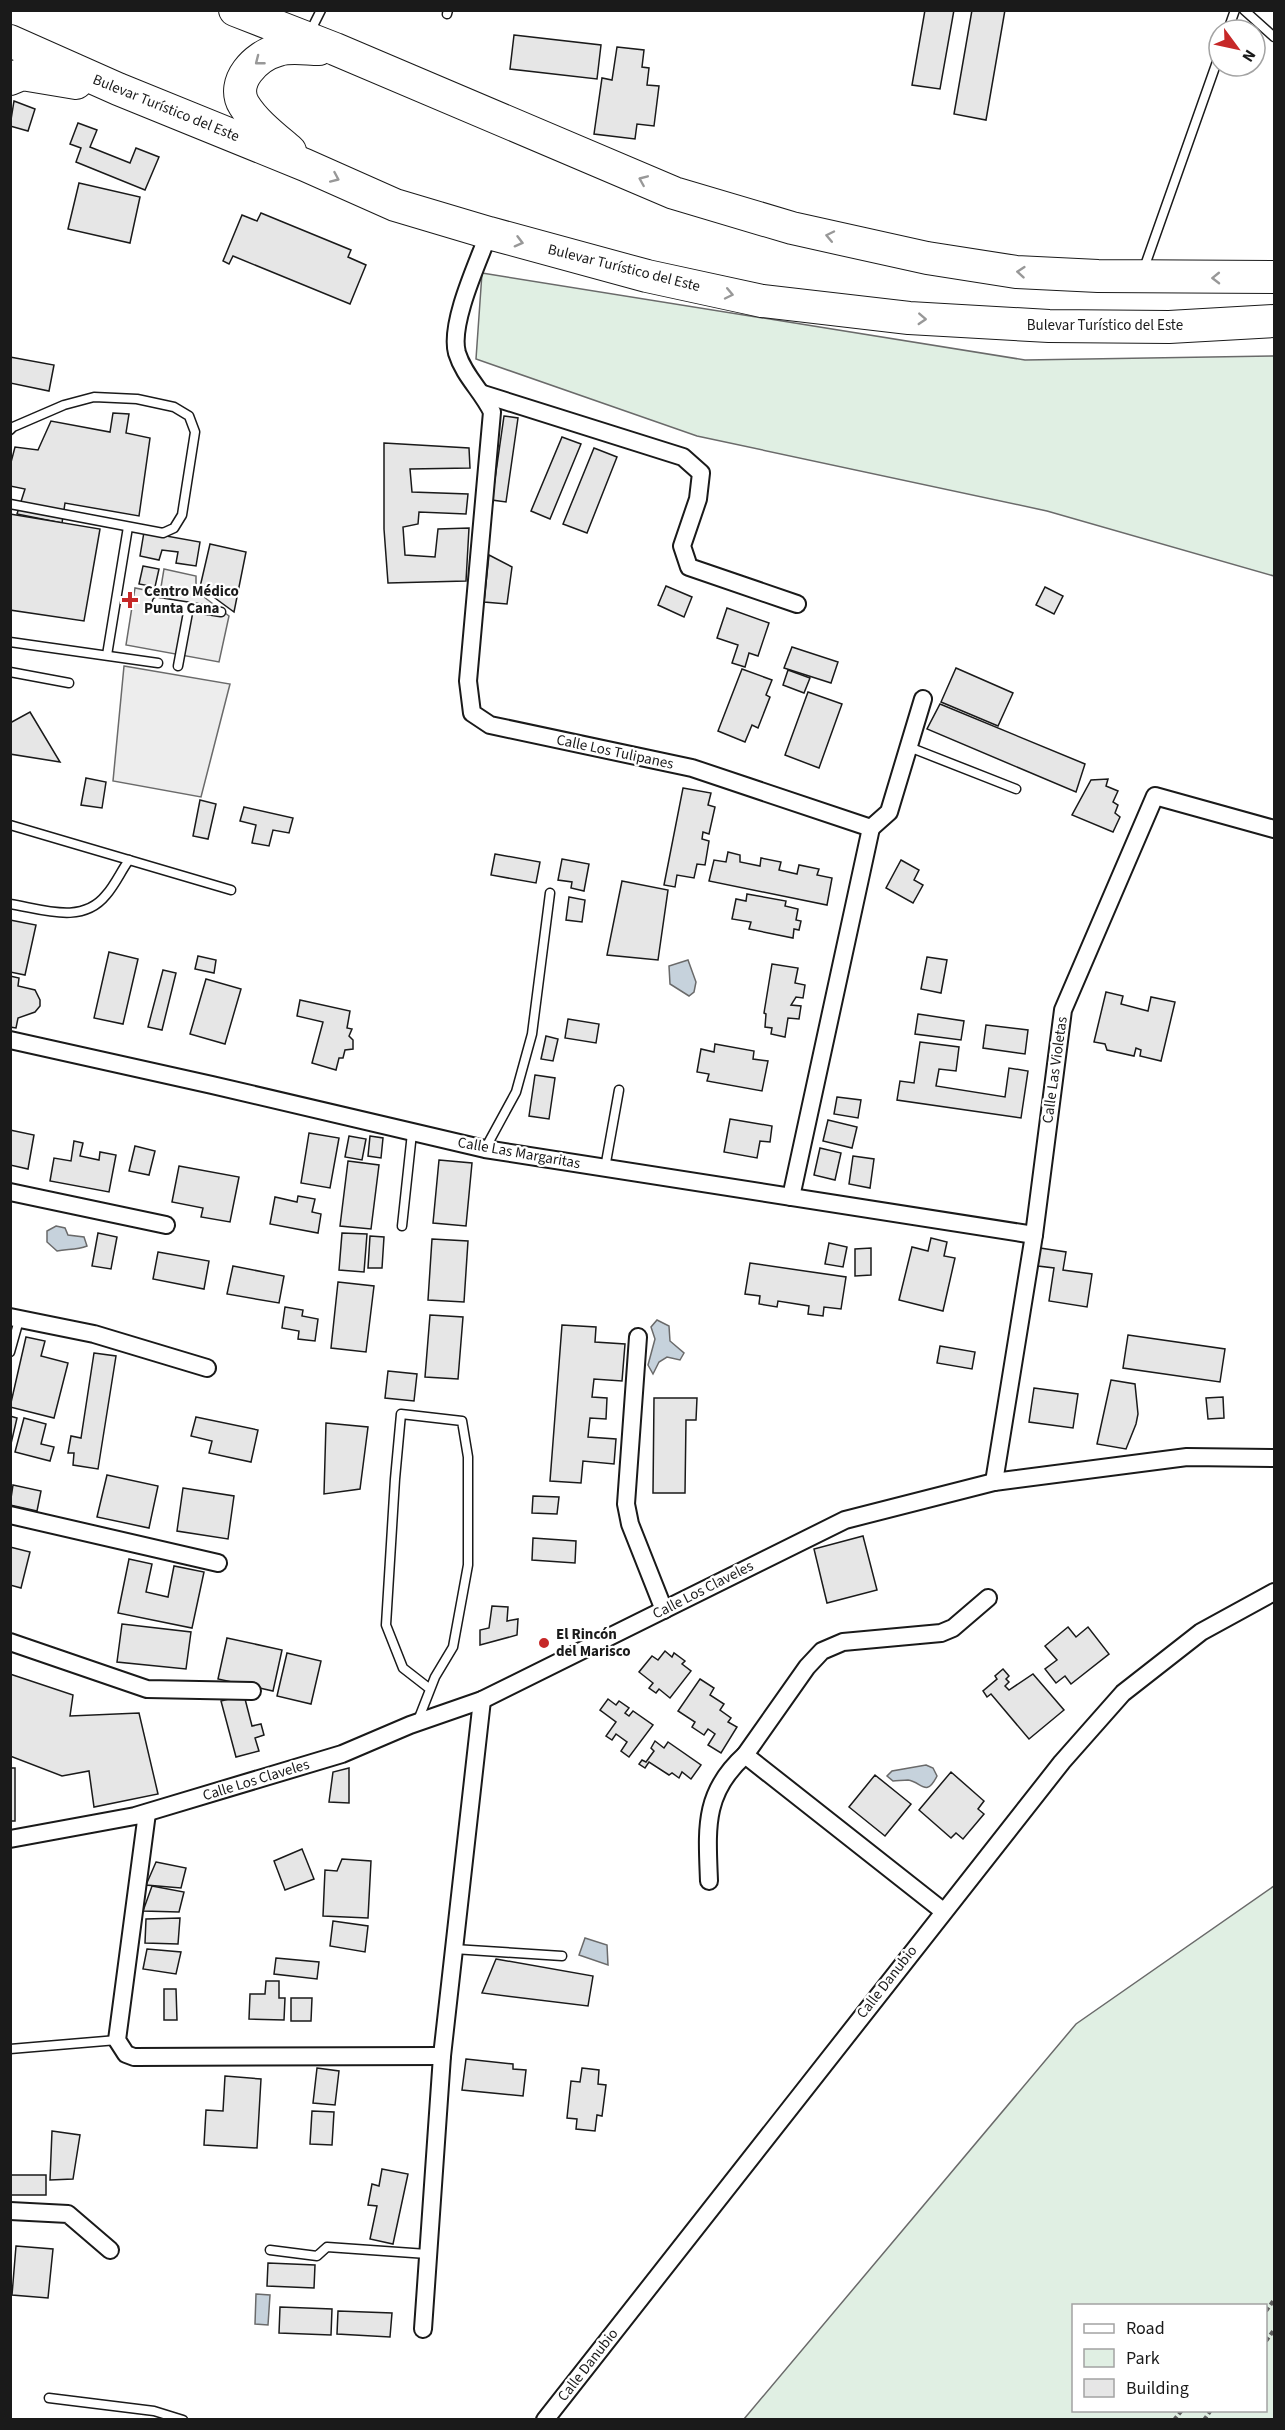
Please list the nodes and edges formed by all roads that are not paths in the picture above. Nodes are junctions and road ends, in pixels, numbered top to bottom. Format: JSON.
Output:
{"nodes":[{"id":1,"x":235,"y":10,"type":"edge"},
{"id":2,"x":321,"y":10,"type":"edge"},
{"id":3,"x":1244,"y":10,"type":"edge"},
{"id":4,"x":1275,"y":37,"type":"edge"},
{"id":5,"x":10,"y":41,"type":"edge"},
{"id":6,"x":321,"y":44,"type":"junction"},
{"id":7,"x":1211,"y":78,"type":"edge"},
{"id":8,"x":10,"y":80,"type":"edge"},
{"id":9,"x":118,"y":89,"type":"junction"},
{"id":10,"x":305,"y":165,"type":"junction"},
{"id":11,"x":489,"y":233,"type":"junction"},
{"id":12,"x":1141,"y":277,"type":"junction"},
{"id":13,"x":1275,"y":277,"type":"edge"},
{"id":14,"x":1275,"y":321,"type":"edge"},
{"id":15,"x":483,"y":394,"type":"junction"},
{"id":16,"x":10,"y":430,"type":"edge"},
{"id":17,"x":10,"y":504,"type":"edge"},
{"id":18,"x":128,"y":527,"type":"junction"},
{"id":19,"x":157,"y":602,"type":"dead end"},
{"id":20,"x":796,"y":604,"type":"dead end"},
{"id":21,"x":189,"y":607,"type":"junction"},
{"id":22,"x":221,"y":612,"type":"dead end"},
{"id":23,"x":10,"y":642,"type":"edge"},
{"id":24,"x":107,"y":655,"type":"junction"},
{"id":25,"x":158,"y":663,"type":"dead end"},
{"id":26,"x":178,"y":666,"type":"dead end"},
{"id":27,"x":10,"y":672,"type":"edge"},
{"id":28,"x":69,"y":683,"type":"dead end"},
{"id":29,"x":923,"y":699,"type":"dead end"},
{"id":30,"x":909,"y":747,"type":"junction"},
{"id":31,"x":1016,"y":789,"type":"dead end"},
{"id":32,"x":10,"y":825,"type":"edge"},
{"id":33,"x":871,"y":828,"type":"junction"},
{"id":34,"x":1275,"y":829,"type":"edge"},
{"id":35,"x":129,"y":860,"type":"junction"},
{"id":36,"x":231,"y":890,"type":"dead end"},
{"id":37,"x":550,"y":892,"type":"dead end"},
{"id":38,"x":10,"y":904,"type":"edge"},
{"id":39,"x":10,"y":1040,"type":"edge"},
{"id":40,"x":619,"y":1090,"type":"dead end"},
{"id":41,"x":412,"y":1133,"type":"junction"},
{"id":42,"x":485,"y":1149,"type":"junction"},
{"id":43,"x":605,"y":1168,"type":"junction"},
{"id":44,"x":10,"y":1192,"type":"edge"},
{"id":45,"x":791,"y":1197,"type":"junction"},
{"id":46,"x":166,"y":1225,"type":"dead end"},
{"id":47,"x":402,"y":1226,"type":"dead end"},
{"id":48,"x":1034,"y":1235,"type":"junction"},
{"id":49,"x":15,"y":1318,"type":"edge"},
{"id":50,"x":638,"y":1337,"type":"dead end"},
{"id":51,"x":10,"y":1352,"type":"edge"},
{"id":52,"x":207,"y":1368,"type":"dead end"},
{"id":53,"x":1275,"y":1458,"type":"edge"},
{"id":54,"x":994,"y":1482,"type":"junction"},
{"id":55,"x":10,"y":1515,"type":"edge"},
{"id":56,"x":218,"y":1563,"type":"dead end"},
{"id":57,"x":1275,"y":1592,"type":"edge"},
{"id":58,"x":988,"y":1598,"type":"dead end"},
{"id":59,"x":664,"y":1610,"type":"junction"},
{"id":60,"x":10,"y":1642,"type":"edge"},
{"id":61,"x":430,"y":1689,"type":"junction"},
{"id":62,"x":252,"y":1691,"type":"dead end"},
{"id":63,"x":482,"y":1700,"type":"junction"},
{"id":64,"x":417,"y":1723,"type":"junction"},
{"id":65,"x":745,"y":1755,"type":"junction"},
{"id":66,"x":147,"y":1813,"type":"junction"},
{"id":67,"x":10,"y":1839,"type":"edge"},
{"id":68,"x":709,"y":1881,"type":"dead end"},
{"id":69,"x":944,"y":1911,"type":"junction"},
{"id":70,"x":454,"y":1949,"type":"junction"},
{"id":71,"x":562,"y":1956,"type":"dead end"},
{"id":72,"x":117,"y":2040,"type":"junction"},
{"id":73,"x":10,"y":2049,"type":"edge"},
{"id":74,"x":442,"y":2056,"type":"junction"},
{"id":75,"x":10,"y":2211,"type":"edge"},
{"id":76,"x":110,"y":2250,"type":"dead end"},
{"id":77,"x":270,"y":2250,"type":"dead end"},
{"id":78,"x":427,"y":2254,"type":"junction"},
{"id":79,"x":423,"y":2329,"type":"dead end"},
{"id":80,"x":49,"y":2398,"type":"dead end"},
{"id":81,"x":183,"y":2420,"type":"edge"},
{"id":82,"x":545,"y":2420,"type":"edge"}],
"edges":[{"from":1,"to":6,"type":"highway"},
{"from":2,"to":6,"type":"lane"},
{"from":3,"to":4,"type":"lane"},
{"from":5,"to":9,"type":"highway","name":"Bulevar Turístico del Este"},
{"from":6,"to":10,"type":"highway","one_way":true},
{"from":12,"to":6,"type":"highway","one_way":true},
{"from":7,"to":12,"type":"lane"},
{"from":8,"to":9,"type":"highway"},
{"from":9,"to":10,"type":"highway","name":"Bulevar Turístico del Este"},
{"from":10,"to":11,"type":"highway","name":"Bulevar Turístico del Este","one_way":true},
{"from":11,"to":14,"type":"highway","name":"Bulevar Turístico del Este","one_way":true},
{"from":11,"to":15,"type":"street","name":"Calle Los Tulipanes"},
{"from":13,"to":12,"type":"highway","one_way":true},
{"from":15,"to":20,"type":"street"},
{"from":15,"to":33,"type":"street","name":"Calle Los Tulipanes"},
{"from":16,"to":18,"type":"lane"},
{"from":17,"to":18,"type":"lane"},
{"from":18,"to":24,"type":"lane"},
{"from":19,"to":21,"type":"lane"},
{"from":21,"to":22,"type":"lane"},
{"from":21,"to":26,"type":"lane"},
{"from":23,"to":24,"type":"lane"},
{"from":24,"to":25,"type":"lane"},
{"from":27,"to":28,"type":"lane"},
{"from":29,"to":30,"type":"street"},
{"from":30,"to":31,"type":"lane"},
{"from":30,"to":33,"type":"street"},
{"from":32,"to":35,"type":"lane"},
{"from":33,"to":45,"type":"street"},
{"from":34,"to":48,"type":"street","name":"Calle Las Violetas"},
{"from":35,"to":36,"type":"lane"},
{"from":35,"to":38,"type":"lane"},
{"from":37,"to":42,"type":"lane"},
{"from":39,"to":41,"type":"street","name":"Calle Las Margaritas"},
{"from":40,"to":43,"type":"lane"},
{"from":41,"to":42,"type":"street","name":"Calle Las Margaritas"},
{"from":41,"to":47,"type":"lane"},
{"from":42,"to":43,"type":"street","name":"Calle Las Margaritas"},
{"from":43,"to":45,"type":"street","name":"Calle Las Margaritas"},
{"from":44,"to":46,"type":"street"},
{"from":45,"to":48,"type":"street","name":"Calle Las Margaritas"},
{"from":48,"to":54,"type":"street","name":"Calle Las Violetas"},
{"from":49,"to":51,"type":"lane"},
{"from":49,"to":52,"type":"street"},
{"from":50,"to":59,"type":"street"},
{"from":53,"to":54,"type":"street","name":"Calle Los Claveles"},
{"from":54,"to":59,"type":"street","name":"Calle Los Claveles"},
{"from":55,"to":56,"type":"street"},
{"from":57,"to":69,"type":"street","name":"Calle Danubio"},
{"from":58,"to":65,"type":"street"},
{"from":59,"to":63,"type":"street","name":"Calle Los Claveles"},
{"from":60,"to":62,"type":"street"},
{"from":61,"to":61,"type":"lane"},
{"from":61,"to":64,"type":"lane"},
{"from":63,"to":64,"type":"street","name":"Calle Los Claveles"},
{"from":63,"to":70,"type":"street"},
{"from":64,"to":66,"type":"street","name":"Calle Los Claveles"},
{"from":65,"to":68,"type":"street"},
{"from":65,"to":69,"type":"street"},
{"from":66,"to":67,"type":"street","name":"Calle Los Claveles"},
{"from":66,"to":72,"type":"street"},
{"from":69,"to":82,"type":"street","name":"Calle Danubio"},
{"from":70,"to":71,"type":"lane"},
{"from":70,"to":74,"type":"street"},
{"from":72,"to":73,"type":"lane"},
{"from":72,"to":74,"type":"street"},
{"from":74,"to":78,"type":"street"},
{"from":75,"to":76,"type":"street"},
{"from":77,"to":78,"type":"lane"},
{"from":78,"to":79,"type":"street"},
{"from":80,"to":81,"type":"lane"}]}
